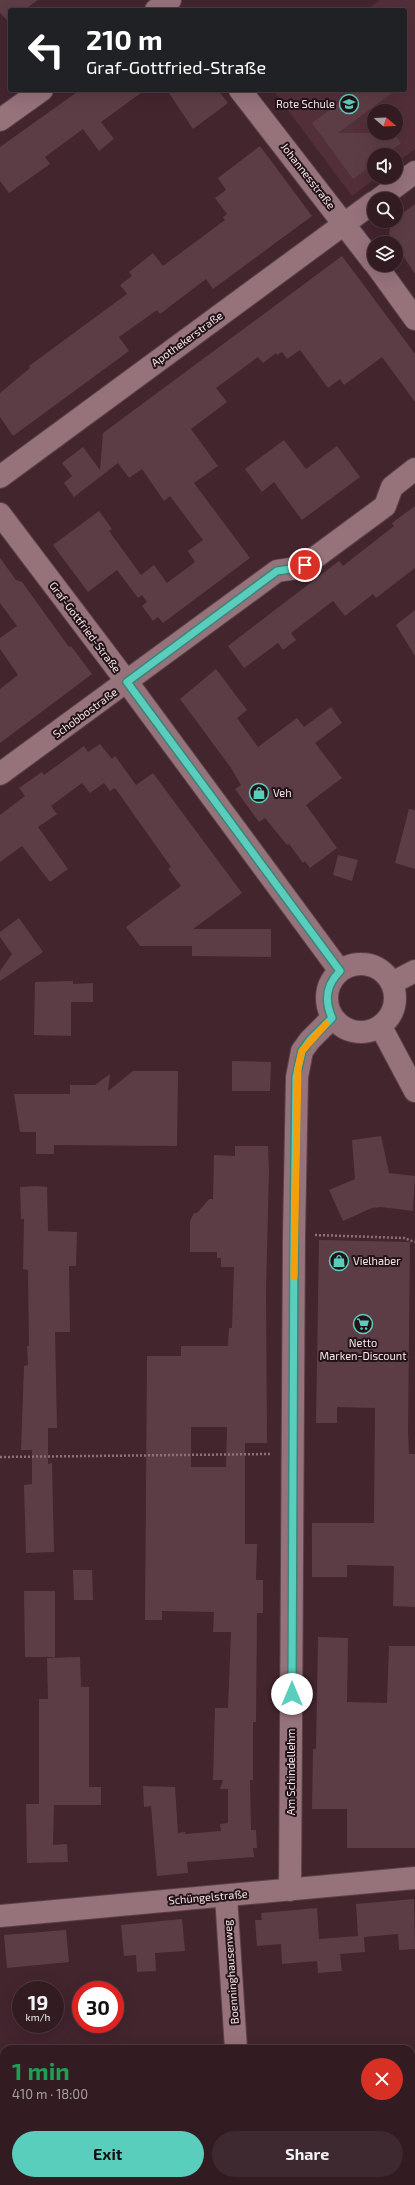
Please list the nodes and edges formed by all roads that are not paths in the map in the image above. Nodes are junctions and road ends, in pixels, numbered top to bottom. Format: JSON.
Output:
{"nodes":[{"id":1,"x":170,"y":0,"type":"edge"},
{"id":2,"x":159,"y":8,"type":"edge"},
{"id":3,"x":176,"y":8,"type":"edge"},
{"id":4,"x":39,"y":92,"type":"edge"},
{"id":5,"x":242,"y":92,"type":"edge"},
{"id":6,"x":0,"y":120,"type":"edge"},
{"id":7,"x":415,"y":172,"type":"edge"},
{"id":8,"x":388,"y":192,"type":"edge"},
{"id":9,"x":367,"y":207,"type":"edge"},
{"id":10,"x":345,"y":223,"type":"junction"},
{"id":11,"x":367,"y":253,"type":"edge"},
{"id":12,"x":381,"y":272,"type":"edge"},
{"id":13,"x":415,"y":319,"type":"edge"},
{"id":14,"x":415,"y":469,"type":"edge"},
{"id":15,"x":0,"y":477,"type":"edge"},
{"id":16,"x":0,"y":514,"type":"edge"},
{"id":17,"x":127,"y":682,"type":"junction"},
{"id":18,"x":0,"y":774,"type":"edge"},
{"id":19,"x":340,"y":971,"type":"junction"},
{"id":20,"x":415,"y":971,"type":"edge"},
{"id":21,"x":392,"y":983,"type":"junction"},
{"id":22,"x":332,"y":1018,"type":"junction"},
{"id":23,"x":382,"y":1027,"type":"junction"},
{"id":24,"x":415,"y":1091,"type":"edge"},
{"id":25,"x":415,"y":1878,"type":"edge"},
{"id":26,"x":290,"y":1890,"type":"junction"},
{"id":27,"x":226,"y":1896,"type":"junction"},
{"id":28,"x":0,"y":1916,"type":"edge"},
{"id":29,"x":236,"y":2045,"type":"edge"}],
"edges":[{"from":1,"to":2,"type":"street"},
{"from":1,"to":3,"type":"street"},
{"from":4,"to":6,"type":"street"},
{"from":5,"to":10,"type":"street","name":"Johannesstraße"},
{"from":7,"to":8,"type":"street"},
{"from":9,"to":10,"type":"street","name":"Apothekerstraße"},
{"from":10,"to":11,"type":"street","name":"Johannesstraße"},
{"from":10,"to":15,"type":"street","name":"Apothekerstraße"},
{"from":12,"to":13,"type":"street","name":"Johannesstraße"},
{"from":14,"to":17,"type":"street","name":"Schobbostraße"},
{"from":16,"to":17,"type":"street","name":"Graf-Gottfried-Straße"},
{"from":17,"to":18,"type":"street","name":"Schobbostraße"},
{"from":17,"to":19,"type":"street","name":"Graf-Gottfried-Straße"},
{"from":19,"to":21,"type":"street"},
{"from":19,"to":22,"type":"street"},
{"from":20,"to":21,"type":"street"},
{"from":21,"to":23,"type":"street"},
{"from":22,"to":23,"type":"street"},
{"from":22,"to":26,"type":"street","name":"Am Schindellehm"},
{"from":23,"to":24,"type":"street"},
{"from":25,"to":26,"type":"street","name":"Schüngelstraße"},
{"from":26,"to":27,"type":"street","name":"Schüngelstraße"},
{"from":27,"to":28,"type":"street","name":"Schüngelstraße"},
{"from":27,"to":29,"type":"street","name":"Boenninghausenweg"}]}
